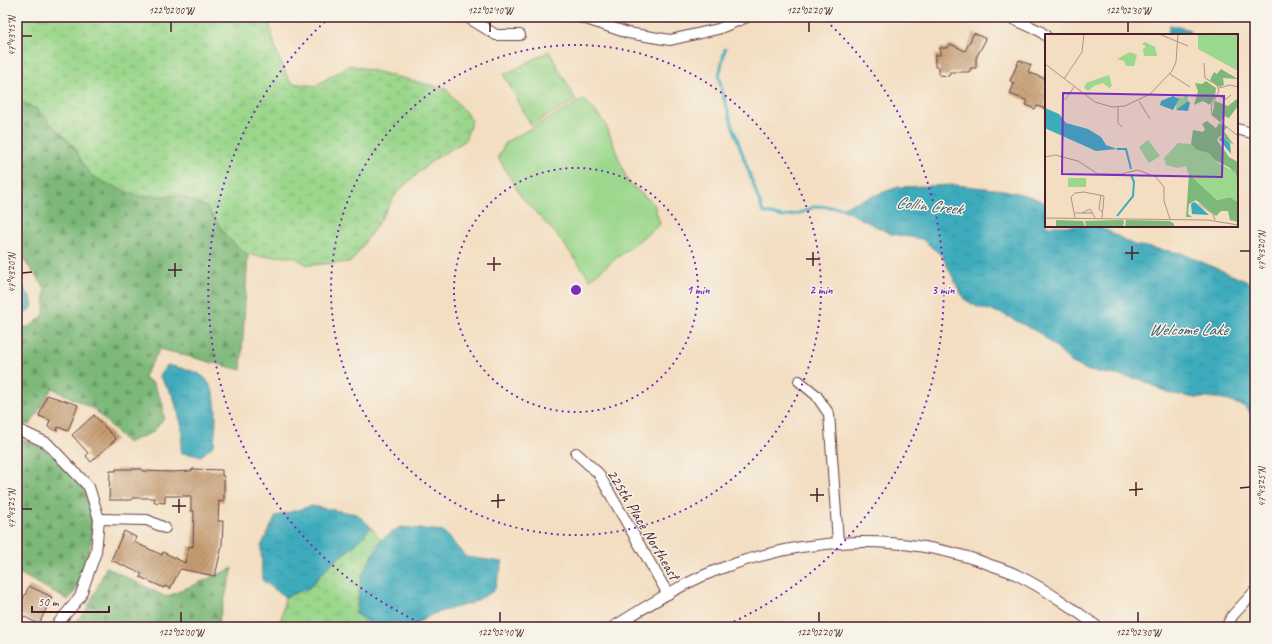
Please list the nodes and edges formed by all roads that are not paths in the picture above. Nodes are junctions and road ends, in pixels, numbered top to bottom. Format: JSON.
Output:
{"nodes":[{"id":1,"x":467,"y":17,"type":"edge"},
{"id":2,"x":580,"y":17,"type":"edge"},
{"id":3,"x":747,"y":17,"type":"edge"},
{"id":4,"x":1008,"y":17,"type":"edge"},
{"id":5,"x":520,"y":35,"type":"dead end"},
{"id":6,"x":1045,"y":35,"type":"edge"},
{"id":7,"x":1238,"y":130,"type":"edge"},
{"id":8,"x":1255,"y":134,"type":"edge"},
{"id":9,"x":799,"y":381,"type":"dead end"},
{"id":10,"x":17,"y":429,"type":"edge"},
{"id":11,"x":576,"y":453,"type":"dead end"},
{"id":12,"x":99,"y":519,"type":"junction"},
{"id":13,"x":165,"y":528,"type":"dead end"},
{"id":14,"x":838,"y":542,"type":"junction"},
{"id":15,"x":1255,"y":591,"type":"edge"},
{"id":16,"x":668,"y":594,"type":"junction"},
{"id":17,"x":54,"y":627,"type":"edge"},
{"id":18,"x":613,"y":627,"type":"edge"},
{"id":19,"x":1098,"y":627,"type":"edge"},
{"id":20,"x":1226,"y":627,"type":"edge"}],
"edges":[{"from":1,"to":5,"type":"street"},
{"from":2,"to":3,"type":"street"},
{"from":4,"to":6,"type":"street"},
{"from":7,"to":8,"type":"street"},
{"from":9,"to":14,"type":"street"},
{"from":10,"to":12,"type":"street"},
{"from":11,"to":16,"type":"street","name":"225th Place Northeast"},
{"from":12,"to":13,"type":"street"},
{"from":12,"to":17,"type":"street"},
{"from":14,"to":16,"type":"street"},
{"from":14,"to":19,"type":"street"},
{"from":15,"to":20,"type":"street"},
{"from":16,"to":18,"type":"street"}]}
